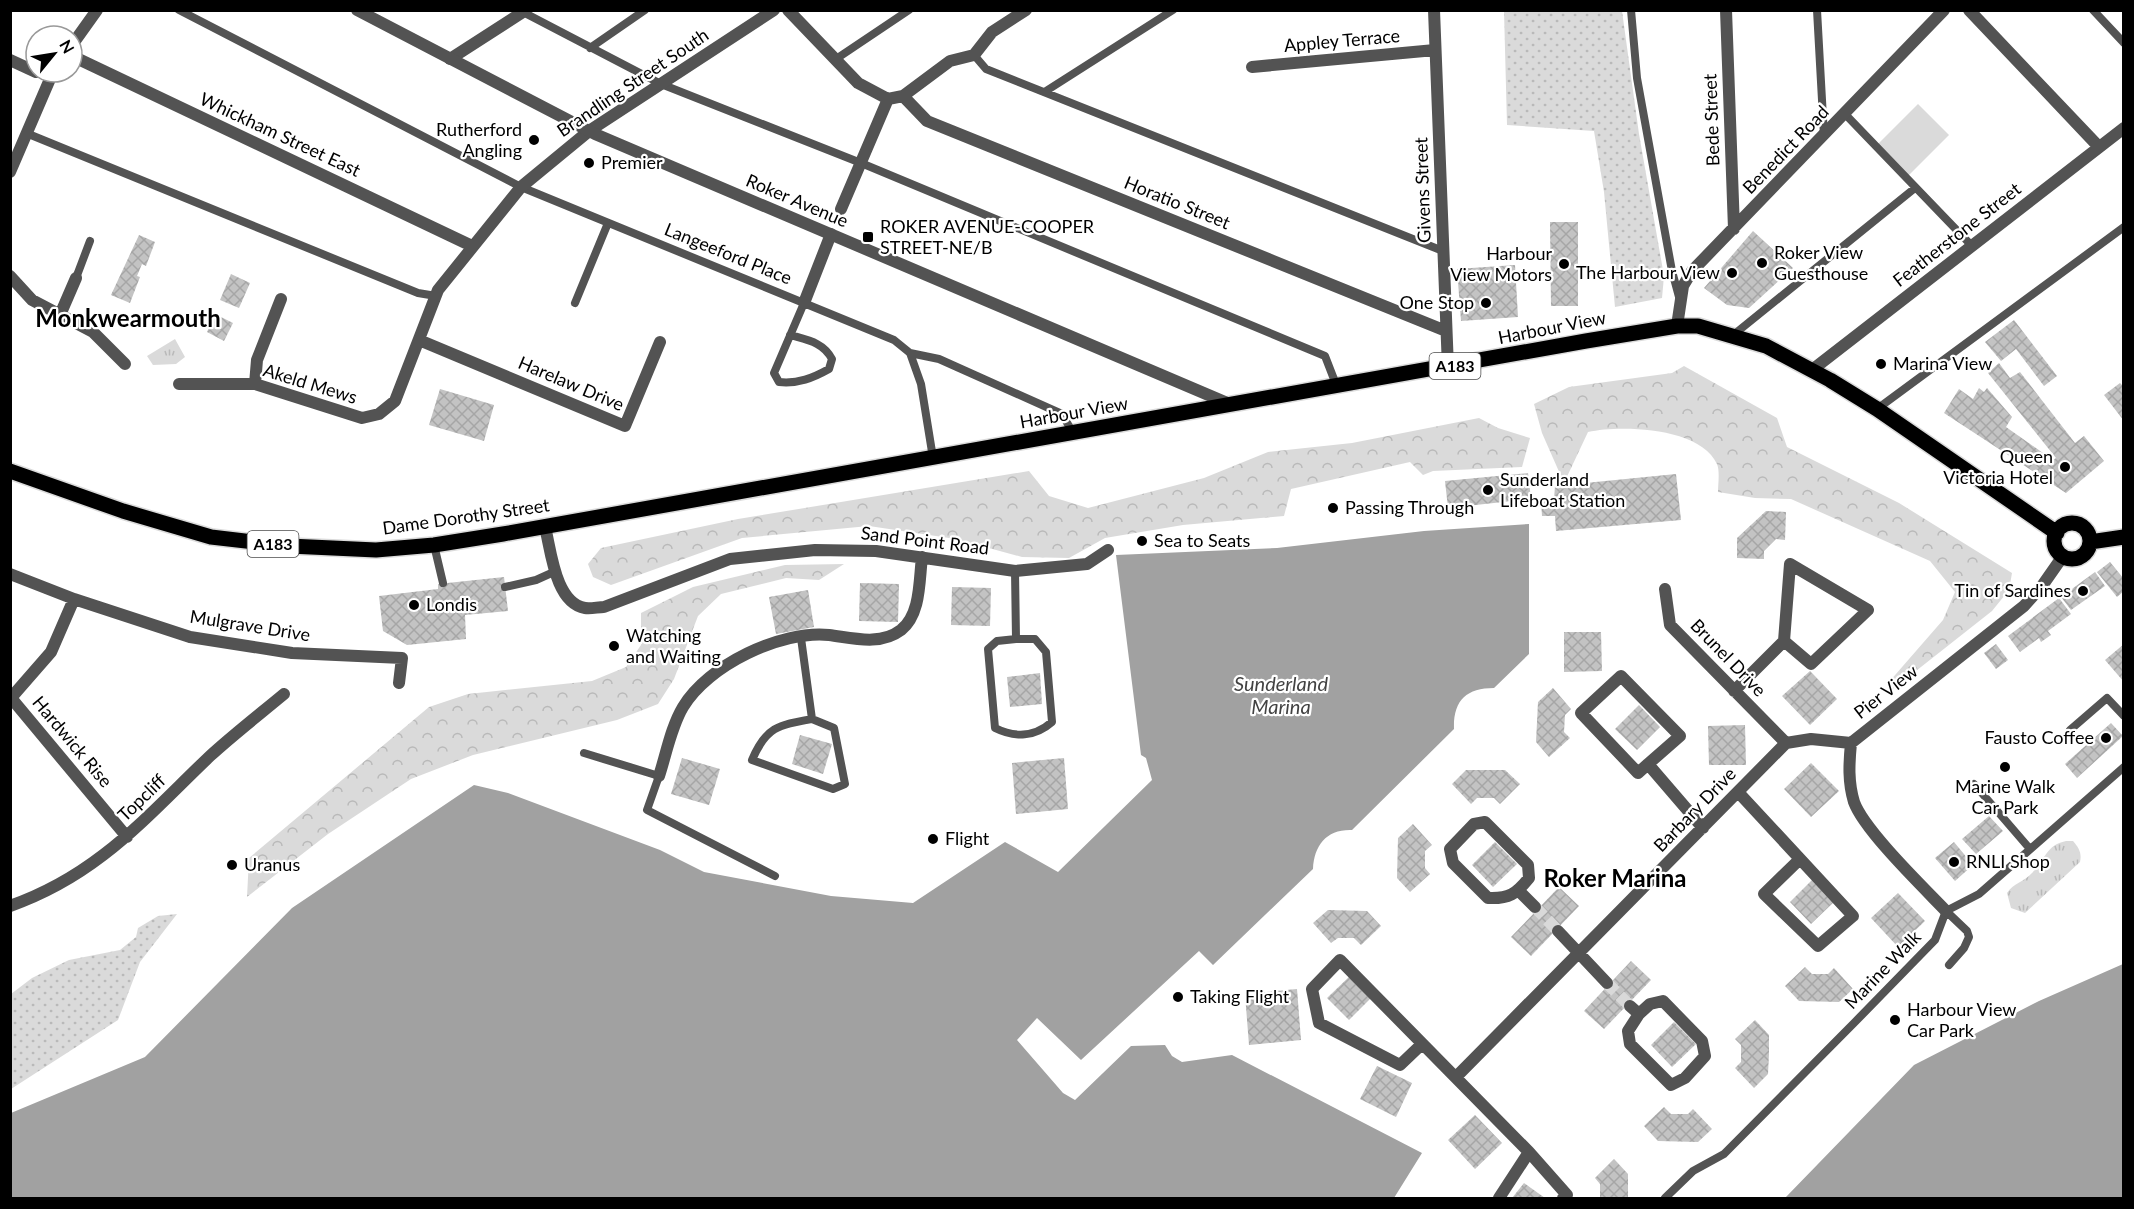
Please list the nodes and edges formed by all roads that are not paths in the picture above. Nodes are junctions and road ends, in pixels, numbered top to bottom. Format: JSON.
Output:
{"nodes":[{"id":1,"x":97,"y":10,"type":"edge"},
{"id":2,"x":179,"y":10,"type":"edge"},
{"id":3,"x":357,"y":10,"type":"edge"},
{"id":4,"x":645,"y":10,"type":"edge"},
{"id":5,"x":774,"y":10,"type":"edge"},
{"id":6,"x":788,"y":10,"type":"edge"},
{"id":7,"x":909,"y":10,"type":"edge"},
{"id":8,"x":1026,"y":10,"type":"edge"},
{"id":9,"x":1173,"y":10,"type":"edge"},
{"id":10,"x":1434,"y":10,"type":"edge"},
{"id":11,"x":1631,"y":10,"type":"edge"},
{"id":12,"x":1726,"y":10,"type":"edge"},
{"id":13,"x":1817,"y":10,"type":"edge"},
{"id":14,"x":1944,"y":10,"type":"edge"},
{"id":15,"x":1969,"y":10,"type":"edge"},
{"id":16,"x":2093,"y":10,"type":"edge"},
{"id":17,"x":522,"y":11,"type":"edge"},
{"id":18,"x":84,"y":28,"type":"edge"},
{"id":19,"x":2124,"y":43,"type":"edge"},
{"id":20,"x":590,"y":48,"type":"junction"},
{"id":21,"x":1435,"y":50,"type":"junction"},
{"id":22,"x":974,"y":55,"type":"junction"},
{"id":23,"x":450,"y":59,"type":"junction"},
{"id":24,"x":10,"y":60,"type":"edge"},
{"id":25,"x":836,"y":60,"type":"junction"},
{"id":26,"x":84,"y":62,"type":"edge"},
{"id":27,"x":24,"y":66,"type":"edge"},
{"id":28,"x":1252,"y":67,"type":"dead end"},
{"id":29,"x":46,"y":84,"type":"edge"},
{"id":30,"x":661,"y":84,"type":"junction"},
{"id":31,"x":1046,"y":91,"type":"junction"},
{"id":32,"x":903,"y":96,"type":"junction"},
{"id":33,"x":888,"y":99,"type":"junction"},
{"id":34,"x":1845,"y":114,"type":"junction"},
{"id":35,"x":2124,"y":128,"type":"edge"},
{"id":36,"x":589,"y":131,"type":"junction"},
{"id":37,"x":26,"y":133,"type":"junction"},
{"id":38,"x":1824,"y":136,"type":"junction"},
{"id":39,"x":2099,"y":147,"type":"junction"},
{"id":40,"x":861,"y":163,"type":"junction"},
{"id":41,"x":10,"y":172,"type":"edge"},
{"id":42,"x":521,"y":187,"type":"junction"},
{"id":43,"x":1916,"y":188,"type":"junction"},
{"id":44,"x":841,"y":209,"type":"dead end"},
{"id":45,"x":608,"y":223,"type":"junction"},
{"id":46,"x":2124,"y":227,"type":"edge"},
{"id":47,"x":1734,"y":229,"type":"junction"},
{"id":48,"x":831,"y":234,"type":"junction"},
{"id":49,"x":90,"y":241,"type":"dead end"},
{"id":50,"x":472,"y":246,"type":"junction"},
{"id":51,"x":1972,"y":246,"type":"junction"},
{"id":52,"x":1443,"y":251,"type":"junction"},
{"id":53,"x":10,"y":276,"type":"edge"},
{"id":54,"x":75,"y":278,"type":"joint"},
{"id":55,"x":436,"y":296,"type":"junction"},
{"id":56,"x":281,"y":299,"type":"dead end"},
{"id":57,"x":574,"y":303,"type":"dead end"},
{"id":58,"x":804,"y":303,"type":"junction"},
{"id":59,"x":1681,"y":304,"type":"junction"},
{"id":60,"x":60,"y":315,"type":"junction"},
{"id":61,"x":1677,"y":326,"type":"junction"},
{"id":62,"x":1446,"y":331,"type":"junction"},
{"id":63,"x":790,"y":335,"type":"junction"},
{"id":64,"x":1732,"y":336,"type":"junction"},
{"id":65,"x":419,"y":340,"type":"junction"},
{"id":66,"x":660,"y":342,"type":"dead end"},
{"id":67,"x":910,"y":353,"type":"junction"},
{"id":68,"x":124,"y":364,"type":"dead end"},
{"id":69,"x":1448,"y":368,"type":"junction"},
{"id":70,"x":1812,"y":370,"type":"junction"},
{"id":71,"x":179,"y":384,"type":"dead end"},
{"id":72,"x":255,"y":384,"type":"junction"},
{"id":73,"x":1337,"y":387,"type":"junction"},
{"id":74,"x":1232,"y":405,"type":"junction"},
{"id":75,"x":1877,"y":409,"type":"junction"},
{"id":76,"x":1073,"y":433,"type":"junction"},
{"id":77,"x":933,"y":458,"type":"junction"},
{"id":78,"x":10,"y":471,"type":"edge"},
{"id":79,"x":545,"y":526,"type":"junction"},
{"id":80,"x":2057,"y":533,"type":"junction"},
{"id":81,"x":2124,"y":537,"type":"edge"},
{"id":82,"x":2090,"y":542,"type":"junction"},
{"id":83,"x":434,"y":545,"type":"junction"},
{"id":84,"x":1108,"y":550,"type":"dead end"},
{"id":85,"x":2062,"y":556,"type":"junction"},
{"id":86,"x":922,"y":557,"type":"junction"},
{"id":87,"x":556,"y":571,"type":"junction"},
{"id":88,"x":1015,"y":571,"type":"junction"},
{"id":89,"x":10,"y":574,"type":"edge"},
{"id":90,"x":443,"y":583,"type":"dead end"},
{"id":91,"x":505,"y":587,"type":"dead end"},
{"id":92,"x":1665,"y":589,"type":"dead end"},
{"id":93,"x":74,"y":599,"type":"junction"},
{"id":94,"x":801,"y":638,"type":"junction"},
{"id":95,"x":1016,"y":639,"type":"junction"},
{"id":96,"x":1784,"y":641,"type":"junction"},
{"id":97,"x":399,"y":683,"type":"dead end"},
{"id":98,"x":1734,"y":691,"type":"junction"},
{"id":99,"x":284,"y":694,"type":"dead end"},
{"id":100,"x":11,"y":699,"type":"edge"},
{"id":101,"x":2124,"y":716,"type":"edge"},
{"id":102,"x":812,"y":719,"type":"junction"},
{"id":103,"x":2070,"y":729,"type":"dead end"},
{"id":104,"x":1786,"y":743,"type":"junction"},
{"id":105,"x":1851,"y":743,"type":"junction"},
{"id":106,"x":584,"y":753,"type":"dead end"},
{"id":107,"x":1648,"y":764,"type":"junction"},
{"id":108,"x":2124,"y":767,"type":"edge"},
{"id":109,"x":658,"y":776,"type":"junction"},
{"id":110,"x":1974,"y":784,"type":"dead end"},
{"id":111,"x":1738,"y":792,"type":"junction"},
{"id":112,"x":1703,"y":828,"type":"junction"},
{"id":113,"x":127,"y":837,"type":"junction"},
{"id":114,"x":2030,"y":849,"type":"junction"},
{"id":115,"x":1800,"y":859,"type":"junction"},
{"id":116,"x":775,"y":876,"type":"dead end"},
{"id":117,"x":1519,"y":891,"type":"junction"},
{"id":118,"x":10,"y":906,"type":"edge"},
{"id":119,"x":1535,"y":907,"type":"tunnel mouth"},
{"id":120,"x":1946,"y":911,"type":"junction"},
{"id":121,"x":1558,"y":931,"type":"tunnel mouth"},
{"id":122,"x":1579,"y":955,"type":"junction"},
{"id":123,"x":1949,"y":965,"type":"dead end"},
{"id":124,"x":1607,"y":982,"type":"tunnel mouth"},
{"id":125,"x":1635,"y":1010,"type":"joint"},
{"id":126,"x":1422,"y":1044,"type":"junction"},
{"id":127,"x":1456,"y":1077,"type":"junction"},
{"id":128,"x":1529,"y":1152,"type":"junction"},
{"id":129,"x":1499,"y":1198,"type":"edge"},
{"id":130,"x":1563,"y":1198,"type":"edge"},
{"id":131,"x":1665,"y":1198,"type":"edge"}],
"edges":[{"from":1,"to":18,"type":"street"},
{"from":2,"to":42,"type":"lane","name":"Langeeford Place"},
{"from":3,"to":23,"type":"street","name":"Roker Avenue"},
{"from":4,"to":20,"type":"lane"},
{"from":5,"to":30,"type":"street","name":"Brandling Street South"},
{"from":6,"to":25,"type":"street"},
{"from":7,"to":25,"type":"lane"},
{"from":8,"to":22,"type":"street"},
{"from":9,"to":31,"type":"lane"},
{"from":10,"to":21,"type":"street","name":"Givens Street"},
{"from":11,"to":59,"type":"lane"},
{"from":12,"to":47,"type":"street","name":"Bede Street"},
{"from":13,"to":38,"type":"lane"},
{"from":14,"to":34,"type":"street","name":"Benedict Road"},
{"from":15,"to":39,"type":"street"},
{"from":16,"to":19,"type":"lane"},
{"from":17,"to":20,"type":"lane"},
{"from":17,"to":23,"type":"street"},
{"from":20,"to":30,"type":"lane"},
{"from":21,"to":28,"type":"street","name":"Appley Terrace"},
{"from":21,"to":52,"type":"street","name":"Givens Street"},
{"from":22,"to":31,"type":"lane"},
{"from":22,"to":32,"type":"street"},
{"from":23,"to":36,"type":"street","name":"Roker Avenue"},
{"from":24,"to":27,"type":"street"},
{"from":25,"to":33,"type":"street"},
{"from":26,"to":50,"type":"street","name":"Whickham Street East"},
{"from":29,"to":37,"type":"street"},
{"from":30,"to":36,"type":"street","name":"Brandling Street South"},
{"from":30,"to":40,"type":"lane"},
{"from":31,"to":52,"type":"lane"},
{"from":32,"to":33,"type":"street"},
{"from":32,"to":62,"type":"street","name":"Horatio Street"},
{"from":33,"to":40,"type":"street"},
{"from":34,"to":38,"type":"street","name":"Benedict Road"},
{"from":34,"to":43,"type":"lane"},
{"from":35,"to":39,"type":"street","name":"Featherstone Street"},
{"from":36,"to":42,"type":"street","name":"Brandling Street South"},
{"from":36,"to":48,"type":"street","name":"Roker Avenue"},
{"from":37,"to":41,"type":"street"},
{"from":37,"to":55,"type":"lane"},
{"from":38,"to":47,"type":"street","name":"Benedict Road"},
{"from":39,"to":51,"type":"street","name":"Featherstone Street"},
{"from":40,"to":44,"type":"street"},
{"from":40,"to":73,"type":"lane"},
{"from":42,"to":45,"type":"lane","name":"Langeeford Place"},
{"from":42,"to":50,"type":"street","name":"Brandling Street South"},
{"from":43,"to":51,"type":"lane"},
{"from":43,"to":64,"type":"lane"},
{"from":45,"to":57,"type":"lane"},
{"from":45,"to":58,"type":"lane","name":"Langeeford Place"},
{"from":46,"to":75,"type":"lane"},
{"from":47,"to":59,"type":"street","name":"Benedict Road"},
{"from":48,"to":58,"type":"street"},
{"from":48,"to":74,"type":"street","name":"Roker Avenue"},
{"from":49,"to":54,"type":"lane"},
{"from":50,"to":55,"type":"street","name":"Brandling Street South"},
{"from":51,"to":70,"type":"street","name":"Featherstone Street"},
{"from":52,"to":62,"type":"street","name":"Givens Street"},
{"from":53,"to":60,"type":"street"},
{"from":54,"to":60,"type":"street"},
{"from":55,"to":65,"type":"street","name":"Brandling Street South"},
{"from":56,"to":72,"type":"street"},
{"from":58,"to":63,"type":"lane","name":"Langeeford Place"},
{"from":58,"to":67,"type":"lane"},
{"from":59,"to":61,"type":"street","name":"Benedict Road"},
{"from":60,"to":68,"type":"street"},
{"from":61,"to":64,"type":"main road","name":"Harbour View","number":"A183"},
{"from":61,"to":69,"type":"main road","name":"Harbour View","number":"A183"},
{"from":62,"to":69,"type":"street","name":"Givens Street"},
{"from":63,"to":63,"type":"lane","name":"Langeeford Place"},
{"from":64,"to":70,"type":"main road","name":"Harbour View","number":"A183"},
{"from":65,"to":66,"type":"street","name":"Harelaw Drive"},
{"from":65,"to":72,"type":"street","name":"Akeld Mews"},
{"from":67,"to":76,"type":"lane"},
{"from":67,"to":77,"type":"lane"},
{"from":69,"to":73,"type":"main road","name":"Harbour View","number":"A183"},
{"from":70,"to":75,"type":"main road","name":"Harbour View","number":"A183"},
{"from":71,"to":72,"type":"street","name":"Akeld Mews"},
{"from":73,"to":74,"type":"main road","name":"Harbour View","number":"A183"},
{"from":74,"to":76,"type":"main road","name":"Harbour View","number":"A183"},
{"from":75,"to":80,"type":"main road","name":"Harbour View","number":"A183"},
{"from":76,"to":77,"type":"main road","name":"Harbour View","number":"A183"},
{"from":77,"to":79,"type":"main road","name":"Dame Dorothy Street","number":"A183"},
{"from":78,"to":83,"type":"main road","name":"Dame Dorothy Street","number":"A183"},
{"from":79,"to":83,"type":"main road","name":"Dame Dorothy Street","number":"A183"},
{"from":79,"to":87,"type":"street","name":"Sand Point Road"},
{"from":80,"to":82,"type":"main road"},
{"from":80,"to":85,"type":"main road"},
{"from":81,"to":82,"type":"main road"},
{"from":82,"to":85,"type":"main road"},
{"from":83,"to":90,"type":"lane"},
{"from":84,"to":88,"type":"street","name":"Sand Point Road"},
{"from":85,"to":105,"type":"street","name":"Pier View"},
{"from":86,"to":87,"type":"street","name":"Sand Point Road"},
{"from":86,"to":88,"type":"street","name":"Sand Point Road"},
{"from":86,"to":94,"type":"street"},
{"from":87,"to":91,"type":"lane"},
{"from":88,"to":95,"type":"lane"},
{"from":89,"to":93,"type":"street","name":"Mulgrave Drive"},
{"from":92,"to":98,"type":"street","name":"Brunel Drive"},
{"from":93,"to":97,"type":"street","name":"Mulgrave Drive"},
{"from":93,"to":100,"type":"street"},
{"from":94,"to":102,"type":"lane"},
{"from":94,"to":109,"type":"street"},
{"from":95,"to":95,"type":"lane"},
{"from":96,"to":96,"type":"street"},
{"from":96,"to":98,"type":"street"},
{"from":98,"to":104,"type":"street","name":"Brunel Drive"},
{"from":99,"to":113,"type":"street","name":"Topcliff"},
{"from":100,"to":113,"type":"street","name":"Hardwick Rise"},
{"from":101,"to":103,"type":"lane"},
{"from":102,"to":102,"type":"lane"},
{"from":104,"to":105,"type":"street"},
{"from":104,"to":111,"type":"street","name":"Barbary Drive"},
{"from":105,"to":120,"type":"street","name":"Pier View"},
{"from":106,"to":109,"type":"lane"},
{"from":107,"to":107,"type":"street"},
{"from":107,"to":112,"type":"street"},
{"from":108,"to":114,"type":"lane"},
{"from":109,"to":116,"type":"lane"},
{"from":110,"to":114,"type":"lane"},
{"from":111,"to":112,"type":"street","name":"Barbary Drive"},
{"from":111,"to":115,"type":"street"},
{"from":112,"to":122,"type":"street","name":"Barbary Drive"},
{"from":113,"to":118,"type":"street","name":"Topcliff"},
{"from":114,"to":120,"type":"lane"},
{"from":115,"to":115,"type":"street"},
{"from":117,"to":117,"type":"street"},
{"from":117,"to":119,"type":"street"},
{"from":120,"to":123,"type":"lane"},
{"from":120,"to":131,"type":"lane","name":"Marine Walk"},
{"from":121,"to":122,"type":"street"},
{"from":122,"to":124,"type":"street"},
{"from":122,"to":127,"type":"street","name":"Barbary Drive"},
{"from":125,"to":125,"type":"street"},
{"from":126,"to":126,"type":"street"},
{"from":126,"to":127,"type":"street"},
{"from":127,"to":128,"type":"street"},
{"from":128,"to":129,"type":"street"},
{"from":128,"to":130,"type":"street"}]}
